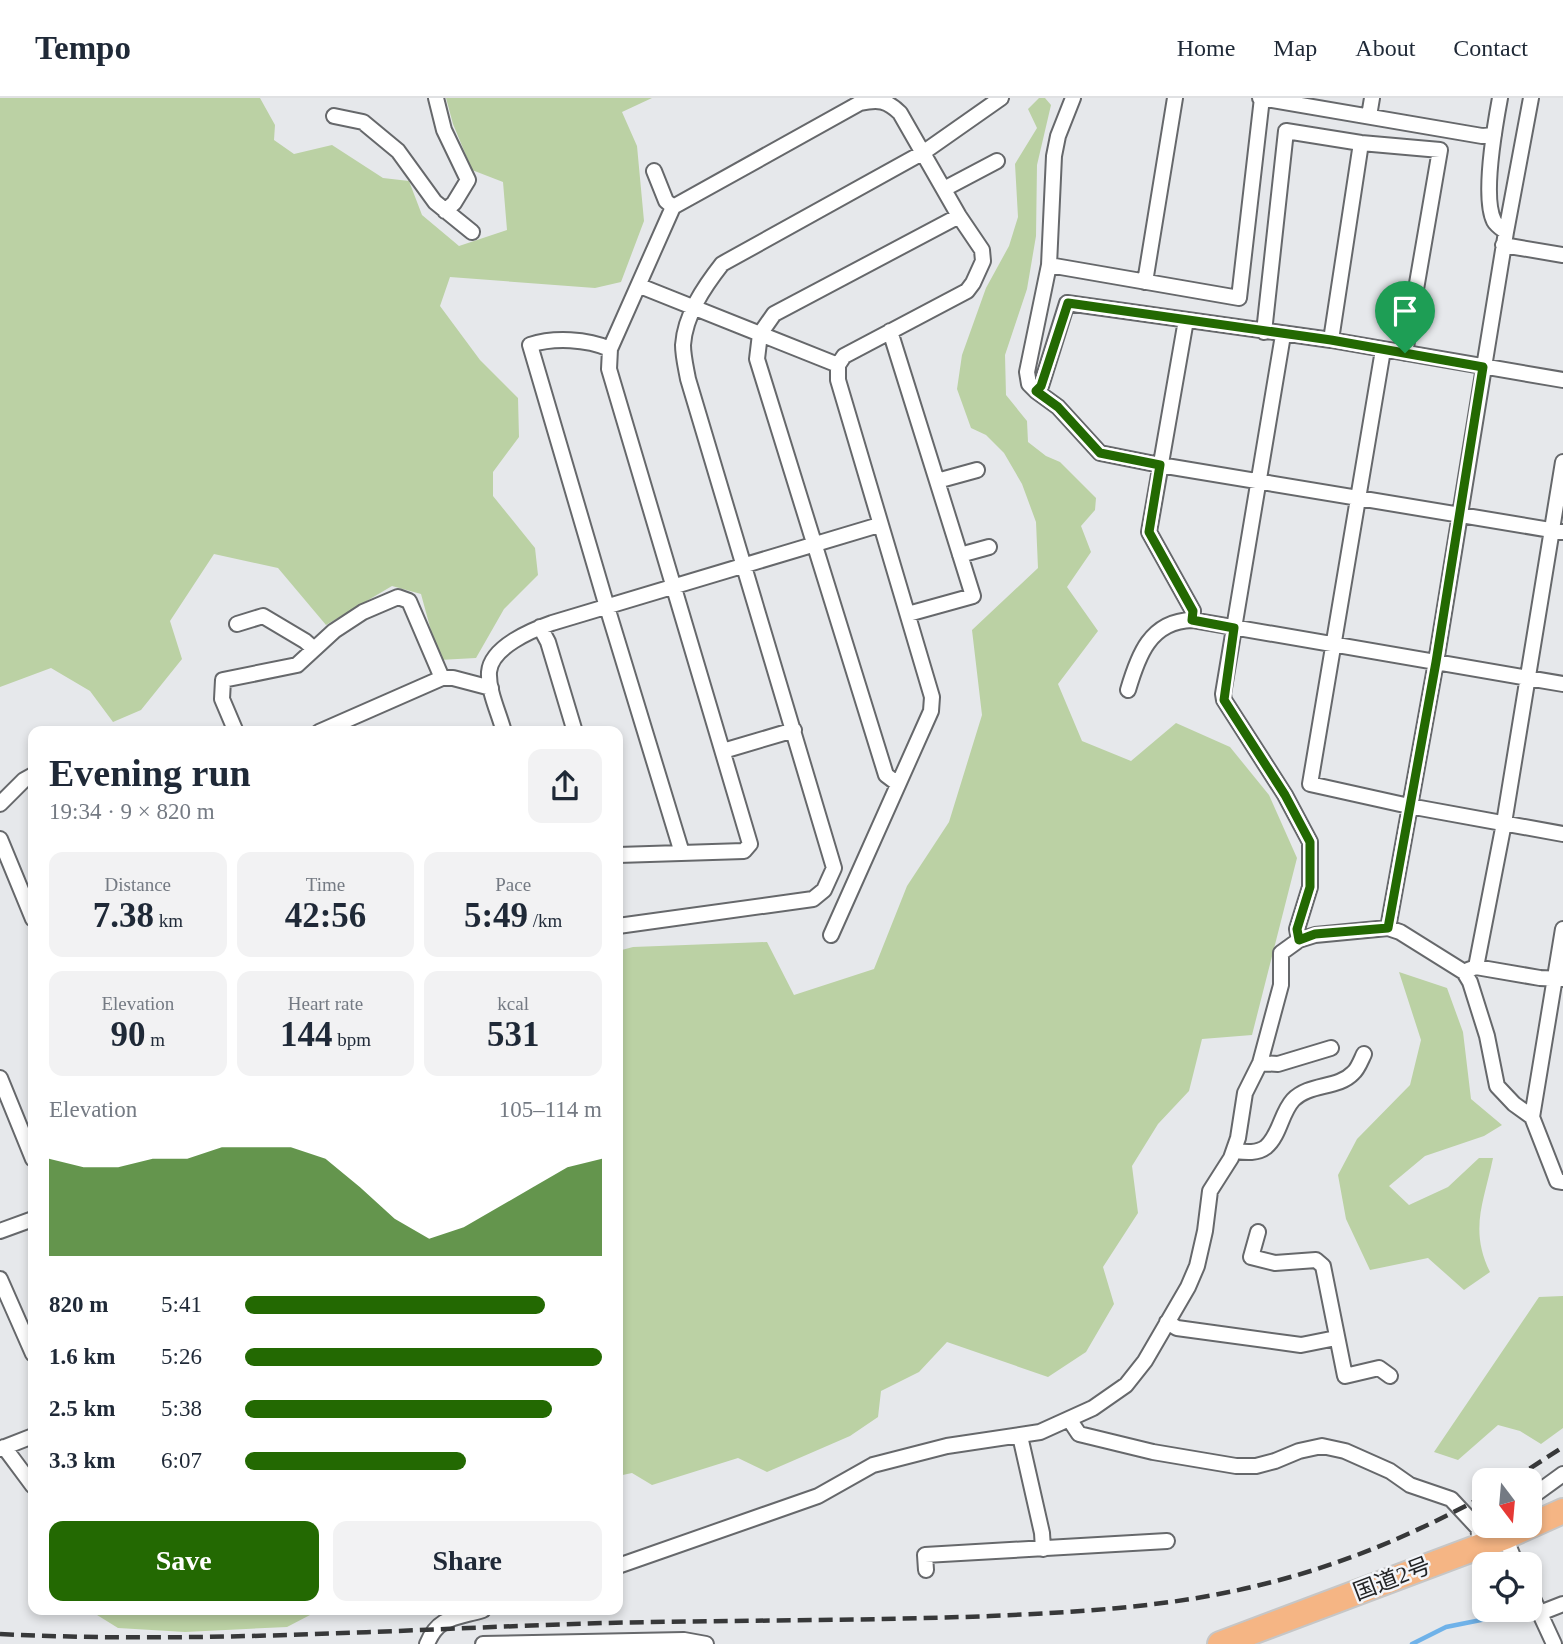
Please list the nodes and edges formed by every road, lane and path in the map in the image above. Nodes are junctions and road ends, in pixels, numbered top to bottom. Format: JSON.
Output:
{"nodes":[{"id":1,"x":436,"y":98,"type":"edge"},
{"id":2,"x":1001,"y":98,"type":"edge"},
{"id":3,"x":1073,"y":98,"type":"edge"},
{"id":4,"x":1175,"y":98,"type":"edge"},
{"id":5,"x":1261,"y":98,"type":"edge"},
{"id":6,"x":1372,"y":98,"type":"edge"},
{"id":7,"x":1500,"y":98,"type":"edge"},
{"id":8,"x":1531,"y":98,"type":"edge"},
{"id":9,"x":334,"y":116,"type":"dead end"},
{"id":10,"x":1369,"y":116,"type":"junction"},
{"id":11,"x":1494,"y":135,"type":"junction"},
{"id":12,"x":1361,"y":143,"type":"junction"},
{"id":13,"x":924,"y":152,"type":"junction"},
{"id":14,"x":996,"y":161,"type":"dead end"},
{"id":15,"x":654,"y":172,"type":"dead end"},
{"id":16,"x":944,"y":189,"type":"junction"},
{"id":17,"x":673,"y":207,"type":"junction"},
{"id":18,"x":445,"y":211,"type":"junction"},
{"id":19,"x":958,"y":216,"type":"junction"},
{"id":20,"x":472,"y":232,"type":"dead end"},
{"id":21,"x":1505,"y":239,"type":"junction"},
{"id":22,"x":1563,"y":255,"type":"edge"},
{"id":23,"x":1049,"y":265,"type":"junction"},
{"id":24,"x":1144,"y":282,"type":"junction"},
{"id":25,"x":640,"y":286,"type":"junction"},
{"id":26,"x":694,"y":309,"type":"junction"},
{"id":27,"x":1185,"y":320,"type":"junction"},
{"id":28,"x":890,"y":331,"type":"junction"},
{"id":29,"x":1264,"y":332,"type":"junction"},
{"id":30,"x":760,"y":334,"type":"junction"},
{"id":31,"x":1283,"y":335,"type":"junction"},
{"id":32,"x":1331,"y":340,"type":"junction"},
{"id":33,"x":610,"y":349,"type":"junction"},
{"id":34,"x":1383,"y":350,"type":"junction"},
{"id":35,"x":1405,"y":353,"type":"junction"},
{"id":36,"x":838,"y":365,"type":"junction"},
{"id":37,"x":1483,"y":367,"type":"junction"},
{"id":38,"x":1563,"y":380,"type":"edge"},
{"id":39,"x":1036,"y":391,"type":"junction"},
{"id":40,"x":1563,"y":462,"type":"edge"},
{"id":41,"x":1160,"y":465,"type":"junction"},
{"id":42,"x":977,"y":470,"type":"dead end"},
{"id":43,"x":937,"y":481,"type":"junction"},
{"id":44,"x":1260,"y":482,"type":"junction"},
{"id":45,"x":1359,"y":497,"type":"junction"},
{"id":46,"x":1459,"y":515,"type":"junction"},
{"id":47,"x":879,"y":525,"type":"junction"},
{"id":48,"x":1557,"y":531,"type":"edge"},
{"id":49,"x":814,"y":545,"type":"junction"},
{"id":50,"x":989,"y":547,"type":"dead end"},
{"id":51,"x":960,"y":555,"type":"junction"},
{"id":52,"x":744,"y":566,"type":"junction"},
{"id":53,"x":675,"y":586,"type":"junction"},
{"id":54,"x":607,"y":607,"type":"junction"},
{"id":55,"x":908,"y":614,"type":"junction"},
{"id":56,"x":1192,"y":620,"type":"junction"},
{"id":57,"x":237,"y":624,"type":"dead end"},
{"id":58,"x":540,"y":627,"type":"junction"},
{"id":59,"x":1234,"y":628,"type":"junction"},
{"id":60,"x":1334,"y":646,"type":"junction"},
{"id":61,"x":314,"y":649,"type":"junction"},
{"id":62,"x":1436,"y":662,"type":"junction"},
{"id":63,"x":442,"y":678,"type":"junction"},
{"id":64,"x":1527,"y":678,"type":"junction"},
{"id":65,"x":1563,"y":684,"type":"edge"},
{"id":66,"x":491,"y":688,"type":"junction"},
{"id":67,"x":1128,"y":690,"type":"dead end"},
{"id":68,"x":233,"y":726,"type":"edge"},
{"id":69,"x":332,"y":726,"type":"edge"},
{"id":70,"x":502,"y":726,"type":"edge"},
{"id":71,"x":574,"y":726,"type":"edge"},
{"id":72,"x":794,"y":730,"type":"junction"},
{"id":73,"x":723,"y":751,"type":"junction"},
{"id":74,"x":28,"y":778,"type":"edge"},
{"id":75,"x":898,"y":783,"type":"junction"},
{"id":76,"x":0,"y":804,"type":"edge"},
{"id":77,"x":1409,"y":806,"type":"junction"},
{"id":78,"x":1504,"y":824,"type":"junction"},
{"id":79,"x":1563,"y":834,"type":"edge"},
{"id":80,"x":0,"y":839,"type":"edge"},
{"id":81,"x":682,"y":853,"type":"junction"},
{"id":82,"x":623,"y":855,"type":"edge"},
{"id":83,"x":831,"y":879,"type":"junction"},
{"id":84,"x":851,"y":889,"type":"junction"},
{"id":85,"x":28,"y":907,"type":"edge"},
{"id":86,"x":623,"y":925,"type":"edge"},
{"id":87,"x":1388,"y":928,"type":"junction"},
{"id":88,"x":1563,"y":929,"type":"edge"},
{"id":89,"x":831,"y":935,"type":"dead end"},
{"id":90,"x":1299,"y":940,"type":"junction"},
{"id":91,"x":1470,"y":969,"type":"junction"},
{"id":92,"x":1558,"y":979,"type":"edge"},
{"id":93,"x":1331,"y":1048,"type":"dead end"},
{"id":94,"x":1364,"y":1054,"type":"dead end"},
{"id":95,"x":1260,"y":1063,"type":"junction"},
{"id":96,"x":0,"y":1078,"type":"edge"},
{"id":97,"x":1532,"y":1117,"type":"junction"},
{"id":98,"x":28,"y":1147,"type":"edge"},
{"id":99,"x":1234,"y":1151,"type":"junction"},
{"id":100,"x":1563,"y":1182,"type":"edge"},
{"id":101,"x":28,"y":1221,"type":"edge"},
{"id":102,"x":0,"y":1231,"type":"edge"},
{"id":103,"x":1258,"y":1232,"type":"dead end"},
{"id":104,"x":0,"y":1279,"type":"edge"},
{"id":105,"x":1167,"y":1322,"type":"junction"},
{"id":106,"x":1336,"y":1338,"type":"junction"},
{"id":107,"x":28,"y":1343,"type":"edge"},
{"id":108,"x":1390,"y":1376,"type":"dead end"},
{"id":109,"x":1069,"y":1419,"type":"junction"},
{"id":110,"x":1020,"y":1436,"type":"junction"},
{"id":111,"x":28,"y":1438,"type":"edge"},
{"id":112,"x":2,"y":1448,"type":"edge"},
{"id":113,"x":1563,"y":1474,"type":"edge"},
{"id":114,"x":28,"y":1480,"type":"edge"},
{"id":115,"x":1542,"y":1489,"type":"edge"},
{"id":116,"x":1563,"y":1511,"type":"edge"},
{"id":117,"x":1542,"y":1517,"type":"edge"},
{"id":118,"x":1472,"y":1519,"type":"edge"},
{"id":119,"x":1478,"y":1538,"type":"edge"},
{"id":120,"x":1491,"y":1538,"type":"edge"},
{"id":121,"x":1167,"y":1541,"type":"dead end"},
{"id":122,"x":1043,"y":1549,"type":"junction"},
{"id":123,"x":1504,"y":1552,"type":"edge"},
{"id":124,"x":623,"y":1564,"type":"edge"},
{"id":125,"x":926,"y":1570,"type":"dead end"},
{"id":126,"x":1563,"y":1604,"type":"edge"},
{"id":127,"x":1542,"y":1612,"type":"edge"},
{"id":128,"x":466,"y":1615,"type":"edge"},
{"id":129,"x":1542,"y":1617,"type":"edge"},
{"id":130,"x":1252,"y":1638,"type":"edge"},
{"id":131,"x":427,"y":1644,"type":"edge"},
{"id":132,"x":483,"y":1644,"type":"edge"},
{"id":133,"x":499,"y":1644,"type":"edge"},
{"id":134,"x":706,"y":1644,"type":"edge"},
{"id":135,"x":1220,"y":1644,"type":"edge"},
{"id":136,"x":1554,"y":1644,"type":"edge"}],
"edges":[{"from":1,"to":18,"type":"street"},
{"from":2,"to":13,"type":"street"},
{"from":3,"to":23,"type":"street"},
{"from":4,"to":24,"type":"street"},
{"from":5,"to":10,"type":"street"},
{"from":5,"to":24,"type":"street"},
{"from":6,"to":10,"type":"street"},
{"from":7,"to":11,"type":"street"},
{"from":8,"to":21,"type":"street"},
{"from":9,"to":18,"type":"street"},
{"from":10,"to":11,"type":"street"},
{"from":11,"to":21,"type":"street"},
{"from":12,"to":29,"type":"street"},
{"from":12,"to":32,"type":"street"},
{"from":12,"to":35,"type":"street"},
{"from":13,"to":16,"type":"street"},
{"from":13,"to":17,"type":"street"},
{"from":13,"to":26,"type":"street"},
{"from":14,"to":16,"type":"street"},
{"from":15,"to":17,"type":"street"},
{"from":16,"to":19,"type":"street"},
{"from":17,"to":25,"type":"street"},
{"from":18,"to":20,"type":"street"},
{"from":19,"to":28,"type":"street"},
{"from":19,"to":30,"type":"street"},
{"from":21,"to":22,"type":"street"},
{"from":21,"to":37,"type":"street"},
{"from":23,"to":24,"type":"street"},
{"from":23,"to":39,"type":"street"},
{"from":25,"to":26,"type":"street"},
{"from":25,"to":33,"type":"street"},
{"from":26,"to":30,"type":"street"},
{"from":26,"to":52,"type":"street"},
{"from":27,"to":29,"type":"street"},
{"from":27,"to":39,"type":"street"},
{"from":27,"to":41,"type":"street"},
{"from":28,"to":36,"type":"street"},
{"from":28,"to":43,"type":"street"},
{"from":29,"to":31,"type":"street"},
{"from":30,"to":36,"type":"street"},
{"from":30,"to":49,"type":"street"},
{"from":31,"to":32,"type":"street"},
{"from":31,"to":44,"type":"street"},
{"from":32,"to":34,"type":"street"},
{"from":33,"to":53,"type":"street"},
{"from":33,"to":54,"type":"street"},
{"from":34,"to":35,"type":"street"},
{"from":34,"to":45,"type":"street"},
{"from":35,"to":37,"type":"street"},
{"from":36,"to":47,"type":"street"},
{"from":37,"to":38,"type":"street"},
{"from":37,"to":46,"type":"street"},
{"from":39,"to":41,"type":"street"},
{"from":40,"to":48,"type":"street"},
{"from":41,"to":44,"type":"street"},
{"from":41,"to":56,"type":"street"},
{"from":42,"to":43,"type":"street"},
{"from":43,"to":51,"type":"street"},
{"from":44,"to":45,"type":"street"},
{"from":44,"to":59,"type":"street"},
{"from":45,"to":46,"type":"street"},
{"from":45,"to":60,"type":"street"},
{"from":46,"to":48,"type":"street"},
{"from":46,"to":62,"type":"street"},
{"from":47,"to":49,"type":"street"},
{"from":47,"to":55,"type":"street"},
{"from":48,"to":64,"type":"street"},
{"from":49,"to":52,"type":"street"},
{"from":49,"to":75,"type":"street"},
{"from":50,"to":51,"type":"street"},
{"from":51,"to":55,"type":"street"},
{"from":52,"to":53,"type":"street"},
{"from":52,"to":72,"type":"street"},
{"from":53,"to":54,"type":"street"},
{"from":53,"to":73,"type":"street"},
{"from":54,"to":58,"type":"street"},
{"from":54,"to":81,"type":"street"},
{"from":55,"to":75,"type":"street"},
{"from":56,"to":59,"type":"street"},
{"from":56,"to":67,"type":"street"},
{"from":57,"to":61,"type":"street"},
{"from":58,"to":66,"type":"street"},
{"from":58,"to":71,"type":"street"},
{"from":59,"to":60,"type":"street"},
{"from":59,"to":90,"type":"street"},
{"from":60,"to":62,"type":"street"},
{"from":60,"to":77,"type":"street"},
{"from":61,"to":63,"type":"street"},
{"from":61,"to":68,"type":"street"},
{"from":62,"to":64,"type":"street"},
{"from":62,"to":77,"type":"street"},
{"from":63,"to":66,"type":"street"},
{"from":63,"to":69,"type":"street"},
{"from":64,"to":65,"type":"street"},
{"from":64,"to":78,"type":"street"},
{"from":66,"to":70,"type":"street"},
{"from":72,"to":73,"type":"street"},
{"from":72,"to":83,"type":"street"},
{"from":73,"to":81,"type":"street"},
{"from":74,"to":76,"type":"street"},
{"from":75,"to":84,"type":"street"},
{"from":77,"to":78,"type":"street"},
{"from":77,"to":87,"type":"street"},
{"from":78,"to":79,"type":"street"},
{"from":78,"to":91,"type":"street"},
{"from":80,"to":85,"type":"street"},
{"from":81,"to":82,"type":"street"},
{"from":83,"to":84,"type":"street"},
{"from":83,"to":86,"type":"street"},
{"from":84,"to":89,"type":"street"},
{"from":87,"to":90,"type":"street"},
{"from":87,"to":91,"type":"street"},
{"from":88,"to":92,"type":"street"},
{"from":90,"to":95,"type":"street"},
{"from":91,"to":92,"type":"street"},
{"from":91,"to":97,"type":"street"},
{"from":92,"to":97,"type":"street"},
{"from":93,"to":95,"type":"street"},
{"from":94,"to":99,"type":"street"},
{"from":95,"to":99,"type":"street"},
{"from":96,"to":98,"type":"street"},
{"from":97,"to":100,"type":"street"},
{"from":99,"to":105,"type":"street"},
{"from":101,"to":102,"type":"street"},
{"from":103,"to":106,"type":"street"},
{"from":104,"to":107,"type":"street"},
{"from":105,"to":106,"type":"street"},
{"from":105,"to":109,"type":"street"},
{"from":106,"to":108,"type":"street"},
{"from":109,"to":110,"type":"street"},
{"from":109,"to":118,"type":"street"},
{"from":110,"to":122,"type":"street"},
{"from":110,"to":124,"type":"street"},
{"from":111,"to":112,"type":"street"},
{"from":112,"to":114,"type":"street"},
{"from":113,"to":115,"type":"street"},
{"from":116,"to":117,"type":"highway","name":"国道2号"},
{"from":119,"to":130,"type":"highway","name":"国道2号"},
{"from":120,"to":123,"type":"street"},
{"from":121,"to":122,"type":"street"},
{"from":122,"to":125,"type":"street"},
{"from":126,"to":127,"type":"street"},
{"from":128,"to":131,"type":"street"},
{"from":129,"to":136,"type":"street"},
{"from":130,"to":135,"type":"highway","name":"国道2号"},
{"from":132,"to":133,"type":"street"},
{"from":133,"to":134,"type":"street"}]}
